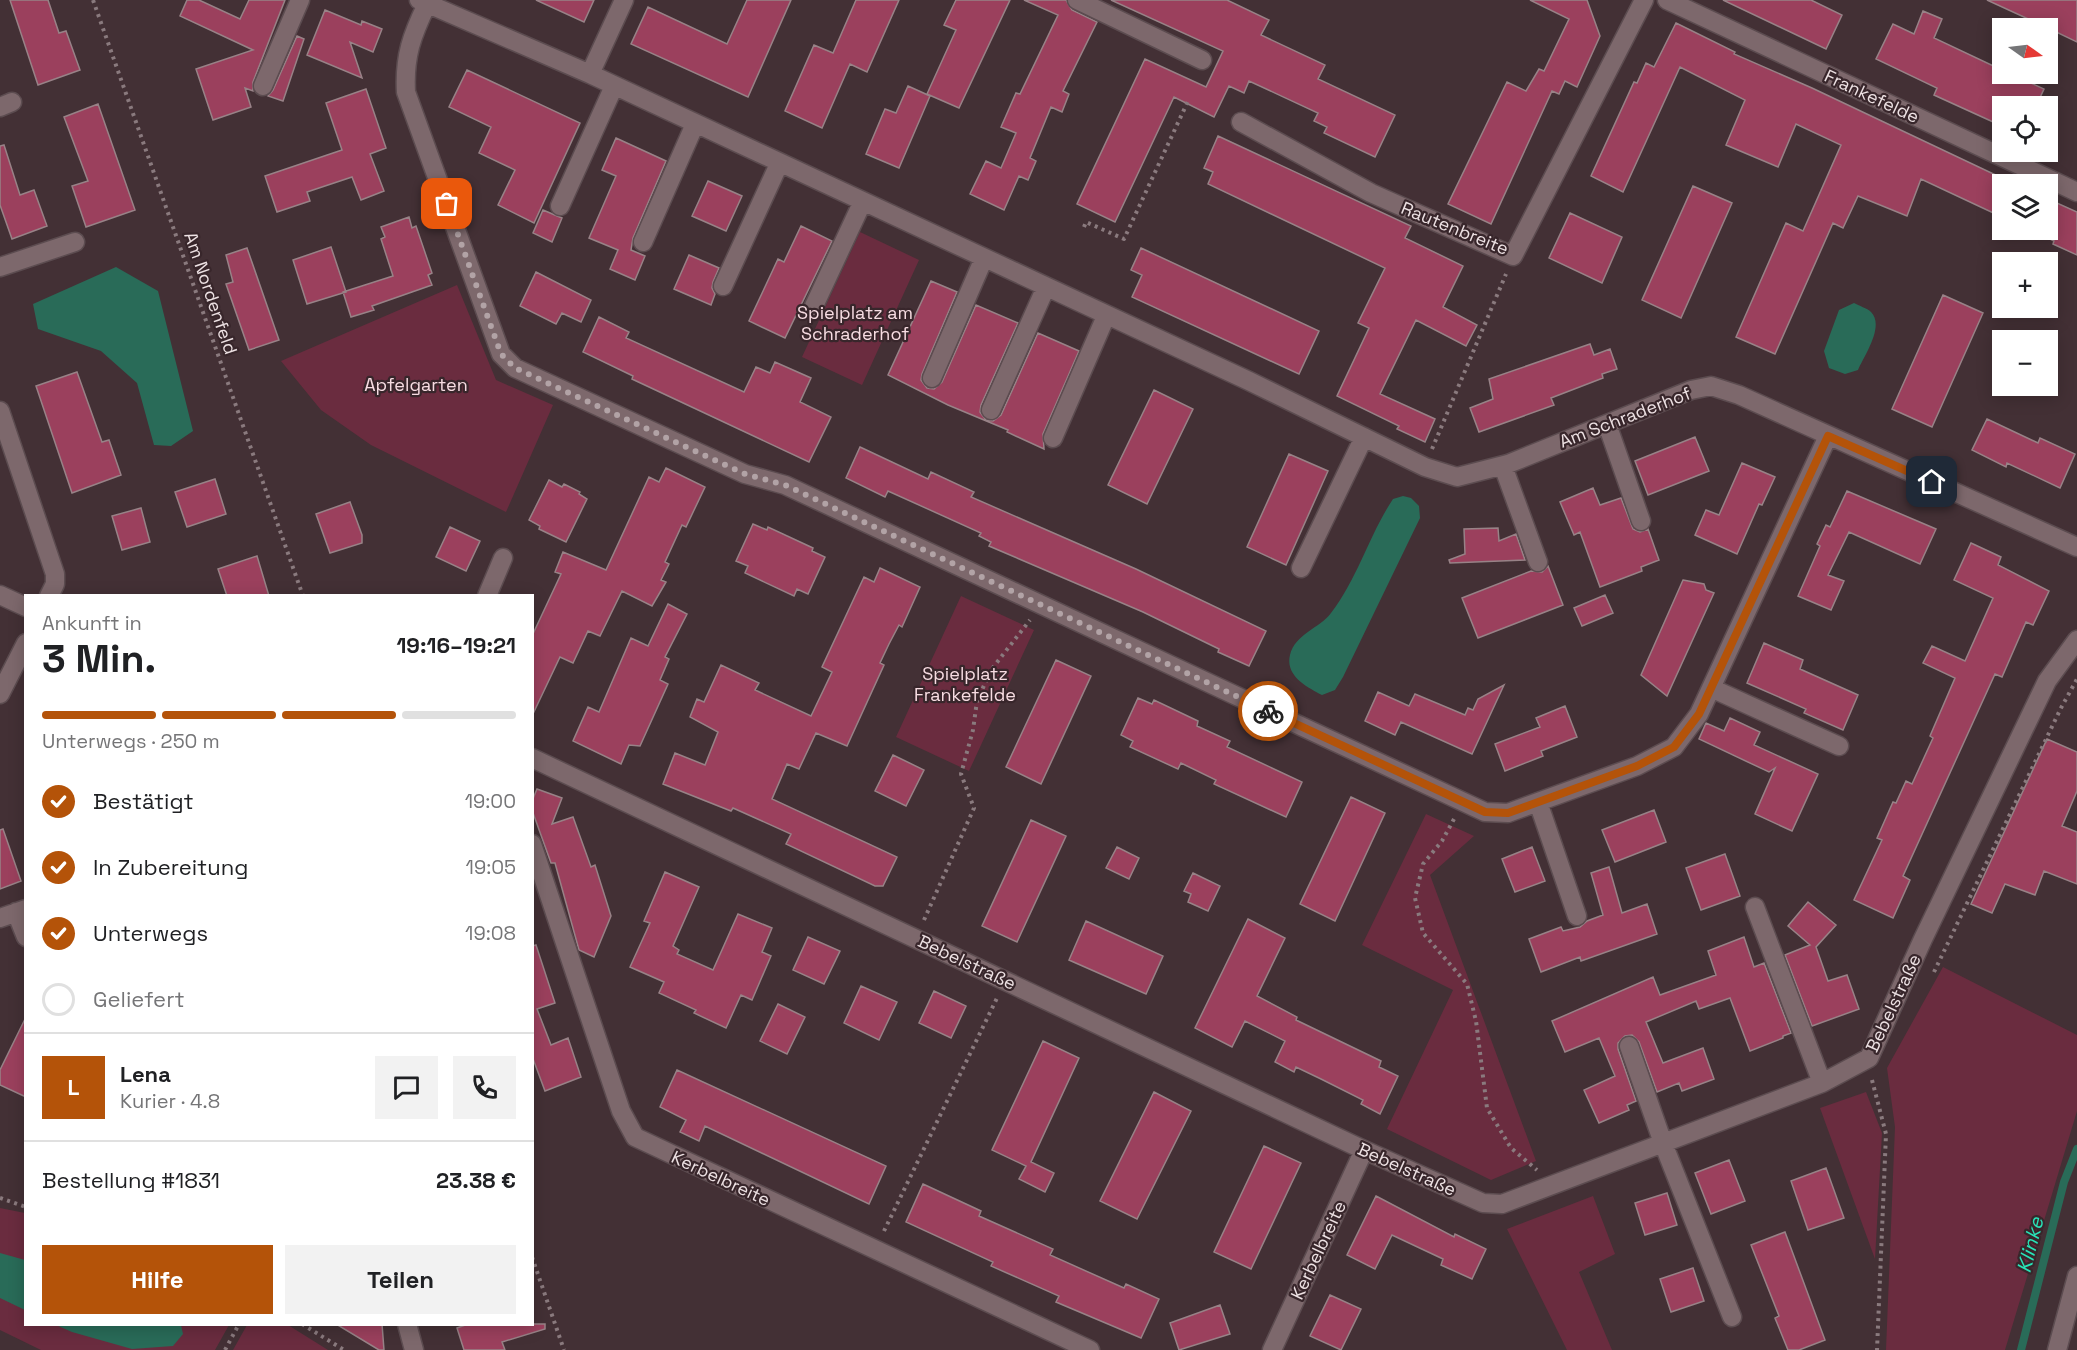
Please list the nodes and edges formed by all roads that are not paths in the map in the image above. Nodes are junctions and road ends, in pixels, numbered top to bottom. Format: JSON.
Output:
{"nodes":[{"id":1,"x":300,"y":0,"type":"edge"},
{"id":2,"x":624,"y":0,"type":"edge"},
{"id":3,"x":1077,"y":0,"type":"edge"},
{"id":4,"x":1644,"y":0,"type":"edge"},
{"id":5,"x":1667,"y":0,"type":"edge"},
{"id":6,"x":423,"y":2,"type":"edge"},
{"id":7,"x":1202,"y":60,"type":"dead end"},
{"id":8,"x":590,"y":74,"type":"junction"},
{"id":9,"x":263,"y":86,"type":"dead end"},
{"id":10,"x":614,"y":86,"type":"junction"},
{"id":11,"x":1241,"y":122,"type":"dead end"},
{"id":12,"x":695,"y":124,"type":"junction"},
{"id":13,"x":779,"y":164,"type":"junction"},
{"id":14,"x":2077,"y":192,"type":"edge"},
{"id":15,"x":862,"y":202,"type":"junction"},
{"id":16,"x":560,"y":206,"type":"dead end"},
{"id":17,"x":75,"y":242,"type":"dead end"},
{"id":18,"x":643,"y":243,"type":"dead end"},
{"id":19,"x":984,"y":258,"type":"junction"},
{"id":20,"x":0,"y":267,"type":"edge"},
{"id":21,"x":723,"y":286,"type":"dead end"},
{"id":22,"x":1046,"y":287,"type":"junction"},
{"id":23,"x":814,"y":306,"type":"dead end"},
{"id":24,"x":1107,"y":316,"type":"junction"},
{"id":25,"x":933,"y":378,"type":"dead end"},
{"id":26,"x":991,"y":410,"type":"dead end"},
{"id":27,"x":0,"y":411,"type":"edge"},
{"id":28,"x":1607,"y":424,"type":"junction"},
{"id":29,"x":1828,"y":436,"type":"junction"},
{"id":30,"x":1364,"y":437,"type":"junction"},
{"id":31,"x":1053,"y":438,"type":"dead end"},
{"id":32,"x":1503,"y":466,"type":"junction"},
{"id":33,"x":1641,"y":521,"type":"dead end"},
{"id":34,"x":2077,"y":547,"type":"edge"},
{"id":35,"x":503,"y":558,"type":"dead end"},
{"id":36,"x":1538,"y":562,"type":"dead end"},
{"id":37,"x":1301,"y":568,"type":"dead end"},
{"id":38,"x":50,"y":594,"type":"edge"},
{"id":39,"x":488,"y":594,"type":"edge"},
{"id":40,"x":0,"y":595,"type":"edge"},
{"id":41,"x":24,"y":606,"type":"edge"},
{"id":42,"x":2077,"y":640,"type":"edge"},
{"id":43,"x":24,"y":647,"type":"edge"},
{"id":44,"x":1712,"y":688,"type":"junction"},
{"id":45,"x":0,"y":694,"type":"edge"},
{"id":46,"x":1839,"y":746,"type":"dead end"},
{"id":47,"x":534,"y":759,"type":"edge"},
{"id":48,"x":1538,"y":802,"type":"junction"},
{"id":49,"x":534,"y":850,"type":"edge"},
{"id":50,"x":1755,"y":907,"type":"dead end"},
{"id":51,"x":14,"y":913,"type":"edge"},
{"id":52,"x":1577,"y":916,"type":"dead end"},
{"id":53,"x":24,"y":933,"type":"edge"},
{"id":54,"x":1629,"y":1046,"type":"dead end"},
{"id":55,"x":1822,"y":1083,"type":"junction"},
{"id":56,"x":1663,"y":1143,"type":"junction"},
{"id":57,"x":1364,"y":1150,"type":"junction"},
{"id":58,"x":2077,"y":1276,"type":"edge"},
{"id":59,"x":1732,"y":1317,"type":"dead end"},
{"id":60,"x":408,"y":1326,"type":"edge"},
{"id":61,"x":414,"y":1350,"type":"edge"},
{"id":62,"x":1090,"y":1350,"type":"edge"},
{"id":63,"x":1272,"y":1350,"type":"edge"},
{"id":64,"x":2056,"y":1350,"type":"edge"}],
"edges":[{"from":1,"to":9,"type":"street"},
{"from":2,"to":8,"type":"street"},
{"from":3,"to":7,"type":"street"},
{"from":4,"to":11,"type":"street","name":"Rautenbreite"},
{"from":5,"to":14,"type":"street","name":"Frankefelde"},
{"from":6,"to":8,"type":"street","name":"Am Schraderhof"},
{"from":6,"to":48,"type":"street"},
{"from":8,"to":10,"type":"street","name":"Am Schraderhof"},
{"from":10,"to":12,"type":"street","name":"Am Schraderhof"},
{"from":10,"to":16,"type":"street"},
{"from":12,"to":13,"type":"street","name":"Am Schraderhof"},
{"from":12,"to":18,"type":"street"},
{"from":13,"to":15,"type":"street","name":"Am Schraderhof"},
{"from":13,"to":21,"type":"street"},
{"from":15,"to":19,"type":"street","name":"Am Schraderhof"},
{"from":15,"to":23,"type":"street"},
{"from":17,"to":20,"type":"street"},
{"from":19,"to":22,"type":"street","name":"Am Schraderhof"},
{"from":19,"to":25,"type":"street"},
{"from":22,"to":24,"type":"street","name":"Am Schraderhof"},
{"from":22,"to":26,"type":"street"},
{"from":24,"to":30,"type":"street","name":"Am Schraderhof"},
{"from":24,"to":31,"type":"street"},
{"from":27,"to":38,"type":"street"},
{"from":28,"to":29,"type":"street","name":"Am Schraderhof"},
{"from":28,"to":32,"type":"street","name":"Am Schraderhof"},
{"from":28,"to":33,"type":"street"},
{"from":29,"to":34,"type":"street","name":"Am Schraderhof"},
{"from":29,"to":44,"type":"street"},
{"from":30,"to":32,"type":"street","name":"Am Schraderhof"},
{"from":30,"to":37,"type":"street"},
{"from":32,"to":36,"type":"street"},
{"from":35,"to":39,"type":"street"},
{"from":40,"to":41,"type":"street"},
{"from":42,"to":55,"type":"street","name":"Bebelstraße"},
{"from":43,"to":45,"type":"street"},
{"from":44,"to":46,"type":"street"},
{"from":44,"to":48,"type":"street"},
{"from":47,"to":57,"type":"street","name":"Bebelstraße"},
{"from":48,"to":52,"type":"street"},
{"from":49,"to":62,"type":"street","name":"Kerbelbreite"},
{"from":50,"to":55,"type":"street"},
{"from":51,"to":53,"type":"street"},
{"from":54,"to":56,"type":"street"},
{"from":55,"to":56,"type":"street","name":"Bebelstraße"},
{"from":56,"to":57,"type":"street","name":"Bebelstraße"},
{"from":56,"to":59,"type":"street"},
{"from":57,"to":63,"type":"street","name":"Kerbelbreite"},
{"from":58,"to":64,"type":"street"},
{"from":60,"to":61,"type":"street"}]}
